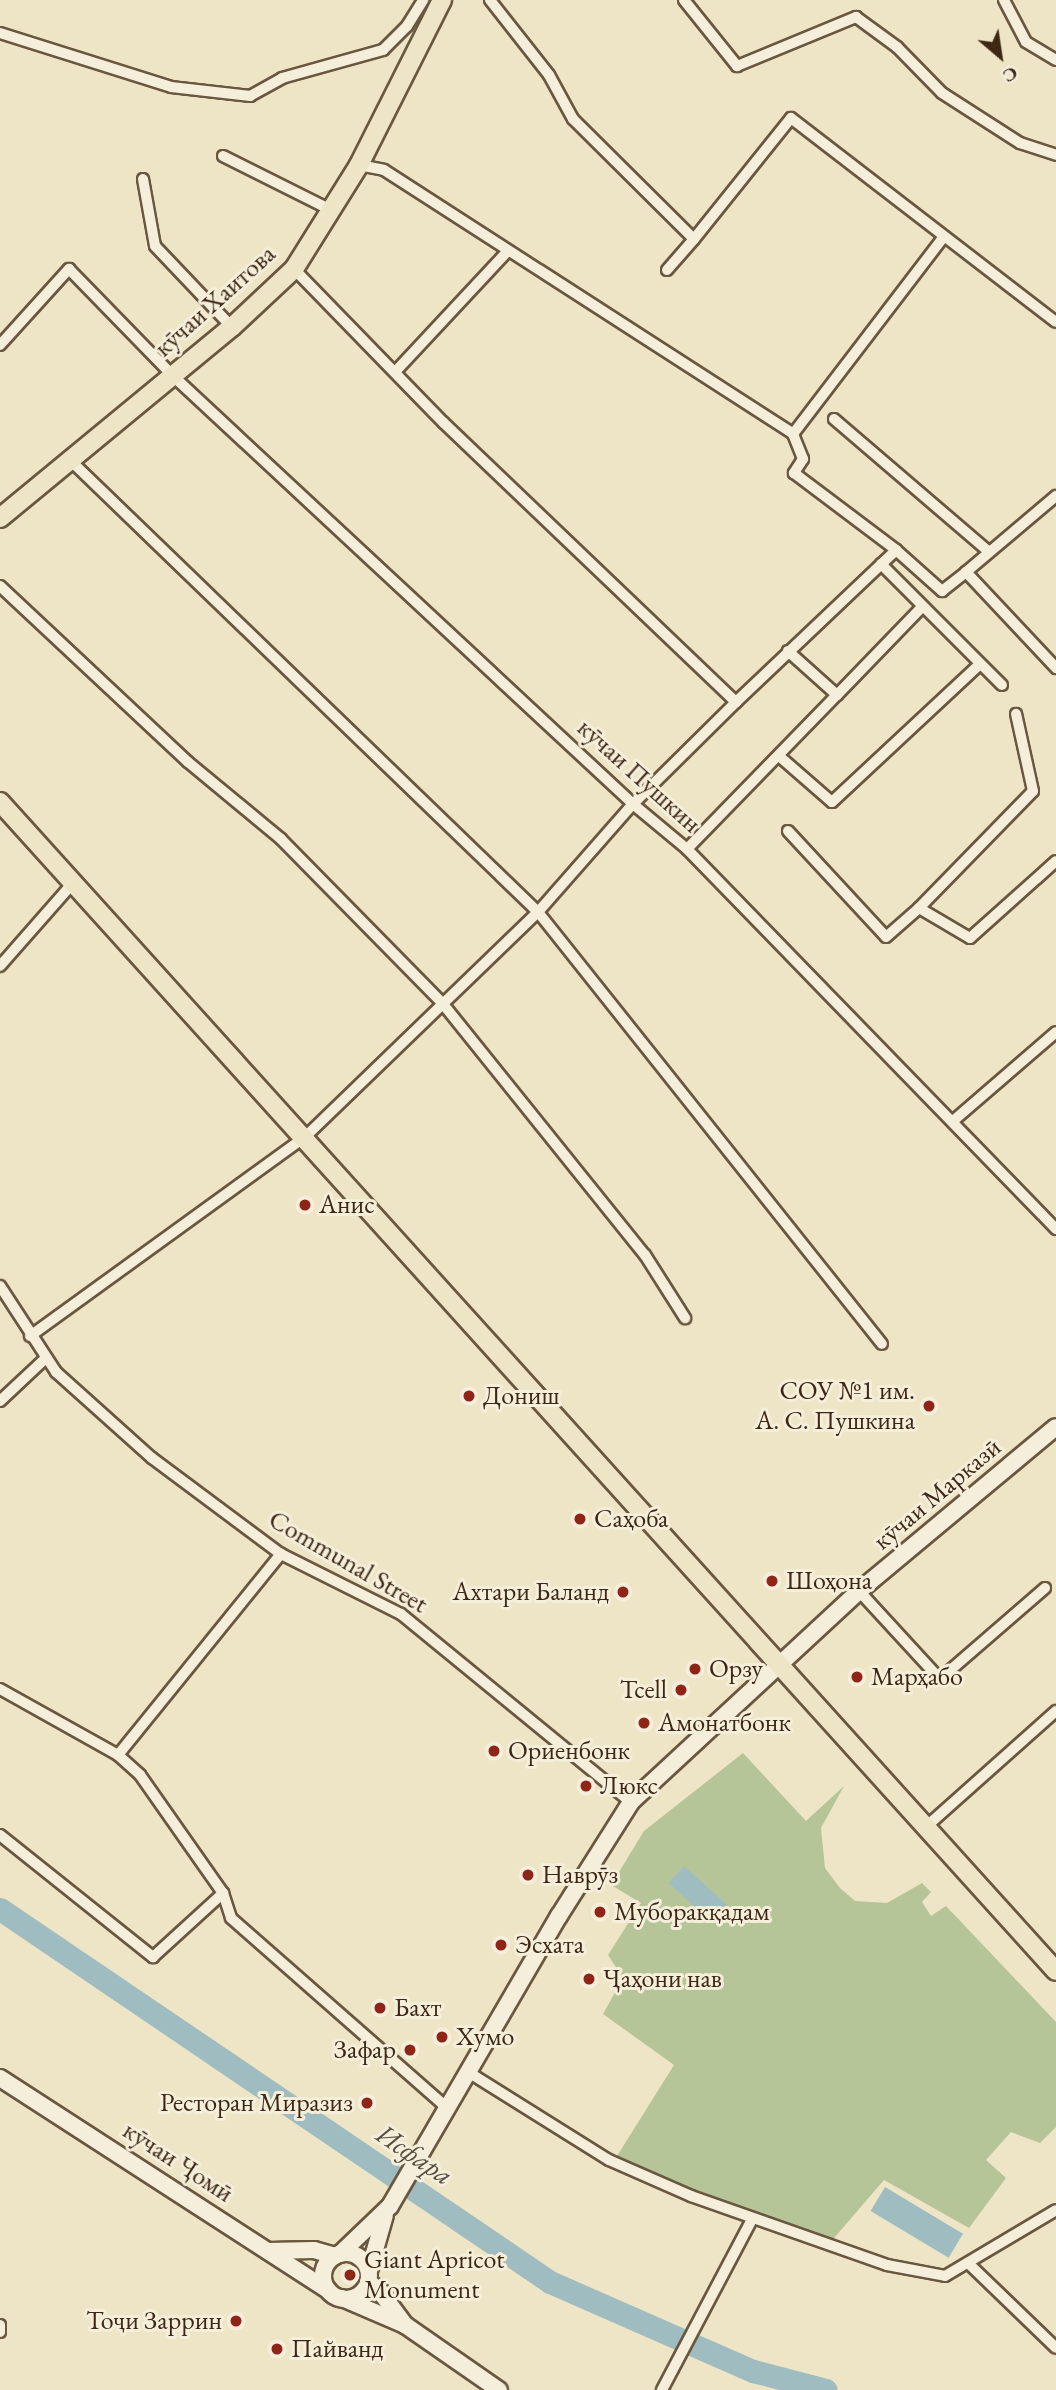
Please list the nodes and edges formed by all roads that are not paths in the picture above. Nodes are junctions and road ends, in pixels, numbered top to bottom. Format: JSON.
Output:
{"nodes":[{"id":1,"x":423,"y":0,"type":"edge"},
{"id":2,"x":443,"y":0,"type":"edge"},
{"id":3,"x":490,"y":0,"type":"edge"},
{"id":4,"x":684,"y":0,"type":"edge"},
{"id":5,"x":1004,"y":0,"type":"edge"},
{"id":6,"x":0,"y":33,"type":"edge"},
{"id":7,"x":1056,"y":60,"type":"edge"},
{"id":8,"x":1056,"y":155,"type":"edge"},
{"id":9,"x":223,"y":156,"type":"dead end"},
{"id":10,"x":359,"y":165,"type":"junction"},
{"id":11,"x":144,"y":178,"type":"dead end"},
{"id":12,"x":333,"y":211,"type":"junction"},
{"id":13,"x":943,"y":238,"type":"junction"},
{"id":14,"x":694,"y":239,"type":"junction"},
{"id":15,"x":508,"y":252,"type":"junction"},
{"id":16,"x":294,"y":269,"type":"junction"},
{"id":17,"x":667,"y":270,"type":"dead end"},
{"id":18,"x":1056,"y":322,"type":"edge"},
{"id":19,"x":232,"y":327,"type":"junction"},
{"id":20,"x":0,"y":345,"type":"edge"},
{"id":21,"x":395,"y":372,"type":"junction"},
{"id":22,"x":172,"y":375,"type":"junction"},
{"id":23,"x":834,"y":419,"type":"dead end"},
{"id":24,"x":793,"y":434,"type":"junction"},
{"id":25,"x":71,"y":461,"type":"junction"},
{"id":26,"x":1056,"y":496,"type":"edge"},
{"id":27,"x":0,"y":518,"type":"edge"},
{"id":28,"x":896,"y":550,"type":"junction"},
{"id":29,"x":989,"y":552,"type":"junction"},
{"id":30,"x":881,"y":564,"type":"junction"},
{"id":31,"x":966,"y":572,"type":"junction"},
{"id":32,"x":0,"y":586,"type":"edge"},
{"id":33,"x":922,"y":607,"type":"junction"},
{"id":34,"x":788,"y":651,"type":"junction"},
{"id":35,"x":980,"y":664,"type":"junction"},
{"id":36,"x":1056,"y":668,"type":"edge"},
{"id":37,"x":1002,"y":685,"type":"dead end"},
{"id":38,"x":838,"y":695,"type":"junction"},
{"id":39,"x":736,"y":702,"type":"junction"},
{"id":40,"x":1016,"y":714,"type":"dead end"},
{"id":41,"x":779,"y":756,"type":"junction"},
{"id":42,"x":0,"y":802,"type":"edge"},
{"id":43,"x":633,"y":804,"type":"junction"},
{"id":44,"x":788,"y":831,"type":"dead end"},
{"id":45,"x":687,"y":849,"type":"junction"},
{"id":46,"x":1056,"y":861,"type":"edge"},
{"id":47,"x":73,"y":883,"type":"junction"},
{"id":48,"x":919,"y":908,"type":"junction"},
{"id":49,"x":538,"y":912,"type":"junction"},
{"id":50,"x":0,"y":966,"type":"edge"},
{"id":51,"x":443,"y":1004,"type":"junction"},
{"id":52,"x":1056,"y":1032,"type":"edge"},
{"id":53,"x":953,"y":1121,"type":"junction"},
{"id":54,"x":305,"y":1137,"type":"junction"},
{"id":55,"x":1056,"y":1230,"type":"edge"},
{"id":56,"x":0,"y":1286,"type":"edge"},
{"id":57,"x":685,"y":1318,"type":"dead end"},
{"id":58,"x":30,"y":1336,"type":"junction"},
{"id":59,"x":882,"y":1344,"type":"dead end"},
{"id":60,"x":46,"y":1358,"type":"junction"},
{"id":61,"x":0,"y":1401,"type":"edge"},
{"id":62,"x":1056,"y":1427,"type":"edge"},
{"id":63,"x":281,"y":1555,"type":"junction"},
{"id":64,"x":1045,"y":1588,"type":"dead end"},
{"id":65,"x":859,"y":1591,"type":"junction"},
{"id":66,"x":779,"y":1668,"type":"junction"},
{"id":67,"x":0,"y":1689,"type":"edge"},
{"id":68,"x":1056,"y":1711,"type":"edge"},
{"id":69,"x":118,"y":1755,"type":"junction"},
{"id":70,"x":632,"y":1802,"type":"junction"},
{"id":71,"x":927,"y":1826,"type":"junction"},
{"id":72,"x":0,"y":1835,"type":"edge"},
{"id":73,"x":223,"y":1893,"type":"junction"},
{"id":74,"x":1056,"y":1971,"type":"edge"},
{"id":75,"x":468,"y":2072,"type":"junction"},
{"id":76,"x":0,"y":2078,"type":"edge"},
{"id":77,"x":447,"y":2108,"type":"junction"},
{"id":78,"x":1056,"y":2210,"type":"edge"},
{"id":79,"x":388,"y":2211,"type":"junction"},
{"id":80,"x":752,"y":2219,"type":"junction"},
{"id":81,"x":267,"y":2251,"type":"junction"},
{"id":82,"x":338,"y":2255,"type":"junction"},
{"id":83,"x":968,"y":2263,"type":"junction"},
{"id":84,"x":368,"y":2276,"type":"junction"},
{"id":85,"x":335,"y":2294,"type":"junction"},
{"id":86,"x":0,"y":2325,"type":"edge"},
{"id":87,"x":405,"y":2325,"type":"junction"},
{"id":88,"x":0,"y":2332,"type":"edge"},
{"id":89,"x":1056,"y":2348,"type":"edge"},
{"id":90,"x":499,"y":2390,"type":"edge"},
{"id":91,"x":662,"y":2390,"type":"edge"}],
"edges":[{"from":1,"to":6,"type":"street"},
{"from":2,"to":10,"type":"main road","name":"кӯчаи Хаитова"},
{"from":3,"to":14,"type":"street"},
{"from":4,"to":8,"type":"street"},
{"from":5,"to":7,"type":"street"},
{"from":9,"to":12,"type":"street"},
{"from":10,"to":12,"type":"main road","name":"кӯчаи Хаитова"},
{"from":10,"to":15,"type":"street"},
{"from":11,"to":19,"type":"street"},
{"from":12,"to":16,"type":"main road","name":"кӯчаи Хаитова"},
{"from":13,"to":14,"type":"street"},
{"from":13,"to":18,"type":"street"},
{"from":13,"to":24,"type":"street"},
{"from":14,"to":17,"type":"street"},
{"from":15,"to":21,"type":"street"},
{"from":15,"to":24,"type":"street"},
{"from":16,"to":19,"type":"main road","name":"кӯчаи Хаитова"},
{"from":16,"to":21,"type":"street"},
{"from":19,"to":22,"type":"main road","name":"кӯчаи Хаитова"},
{"from":20,"to":22,"type":"street","name":"кӯчаи Пушкин"},
{"from":21,"to":39,"type":"street"},
{"from":22,"to":25,"type":"main road","name":"кӯчаи Хаитова"},
{"from":22,"to":43,"type":"street","name":"кӯчаи Пушкин"},
{"from":23,"to":29,"type":"street"},
{"from":24,"to":28,"type":"street"},
{"from":25,"to":27,"type":"main road","name":"кӯчаи Хаитова"},
{"from":25,"to":49,"type":"street"},
{"from":26,"to":29,"type":"street"},
{"from":28,"to":30,"type":"street"},
{"from":28,"to":31,"type":"street"},
{"from":29,"to":31,"type":"street"},
{"from":30,"to":33,"type":"street"},
{"from":30,"to":34,"type":"street"},
{"from":31,"to":36,"type":"street"},
{"from":32,"to":51,"type":"street"},
{"from":33,"to":35,"type":"street"},
{"from":33,"to":38,"type":"street"},
{"from":34,"to":38,"type":"street"},
{"from":34,"to":39,"type":"street"},
{"from":35,"to":37,"type":"street"},
{"from":35,"to":41,"type":"street"},
{"from":38,"to":41,"type":"street"},
{"from":39,"to":43,"type":"street"},
{"from":40,"to":48,"type":"street"},
{"from":41,"to":45,"type":"street"},
{"from":42,"to":47,"type":"main road"},
{"from":43,"to":45,"type":"street","name":"кӯчаи Пушкин"},
{"from":43,"to":49,"type":"street"},
{"from":44,"to":48,"type":"street"},
{"from":45,"to":53,"type":"street","name":"кӯчаи Пушкин"},
{"from":46,"to":48,"type":"street"},
{"from":47,"to":50,"type":"street"},
{"from":47,"to":54,"type":"main road"},
{"from":49,"to":51,"type":"street"},
{"from":49,"to":59,"type":"street"},
{"from":51,"to":54,"type":"street"},
{"from":51,"to":57,"type":"street"},
{"from":52,"to":53,"type":"street"},
{"from":53,"to":55,"type":"street","name":"кӯчаи Пушкин"},
{"from":54,"to":58,"type":"street"},
{"from":54,"to":66,"type":"main road"},
{"from":56,"to":58,"type":"street","name":"Communal Street"},
{"from":58,"to":60,"type":"street","name":"Communal Street"},
{"from":60,"to":61,"type":"street"},
{"from":60,"to":63,"type":"street","name":"Communal Street"},
{"from":62,"to":65,"type":"main road","name":"кӯчаи Марказӣ"},
{"from":63,"to":69,"type":"street"},
{"from":63,"to":70,"type":"street","name":"Communal Street"},
{"from":64,"to":65,"type":"street"},
{"from":65,"to":66,"type":"main road","name":"кӯчаи Марказӣ"},
{"from":66,"to":70,"type":"main road","name":"кӯчаи Марказӣ"},
{"from":66,"to":71,"type":"main road"},
{"from":67,"to":69,"type":"street"},
{"from":68,"to":71,"type":"street"},
{"from":69,"to":73,"type":"street"},
{"from":70,"to":75,"type":"main road","name":"кӯчаи Марказӣ"},
{"from":71,"to":74,"type":"main road"},
{"from":72,"to":73,"type":"street"},
{"from":73,"to":77,"type":"street"},
{"from":75,"to":77,"type":"main road","name":"кӯчаи Марказӣ"},
{"from":75,"to":80,"type":"street"},
{"from":76,"to":81,"type":"main road","name":"кӯчаи Ҷомӣ"},
{"from":77,"to":79,"type":"main road","name":"кӯчаи Марказӣ"},
{"from":78,"to":83,"type":"street"},
{"from":79,"to":82,"type":"main road"},
{"from":79,"to":84,"type":"main road"},
{"from":80,"to":83,"type":"street"},
{"from":80,"to":91,"type":"street"},
{"from":81,"to":82,"type":"main road"},
{"from":81,"to":85,"type":"main road","name":"кӯчаи Ҷомӣ"},
{"from":82,"to":84,"type":"main road"},
{"from":82,"to":85,"type":"main road"},
{"from":83,"to":89,"type":"street"},
{"from":84,"to":85,"type":"main road"},
{"from":84,"to":87,"type":"main road"},
{"from":85,"to":87,"type":"main road","name":"кӯчаи Ҷомӣ"},
{"from":86,"to":88,"type":"street"},
{"from":87,"to":90,"type":"main road","name":"кӯчаи Ҷомӣ"}]}
